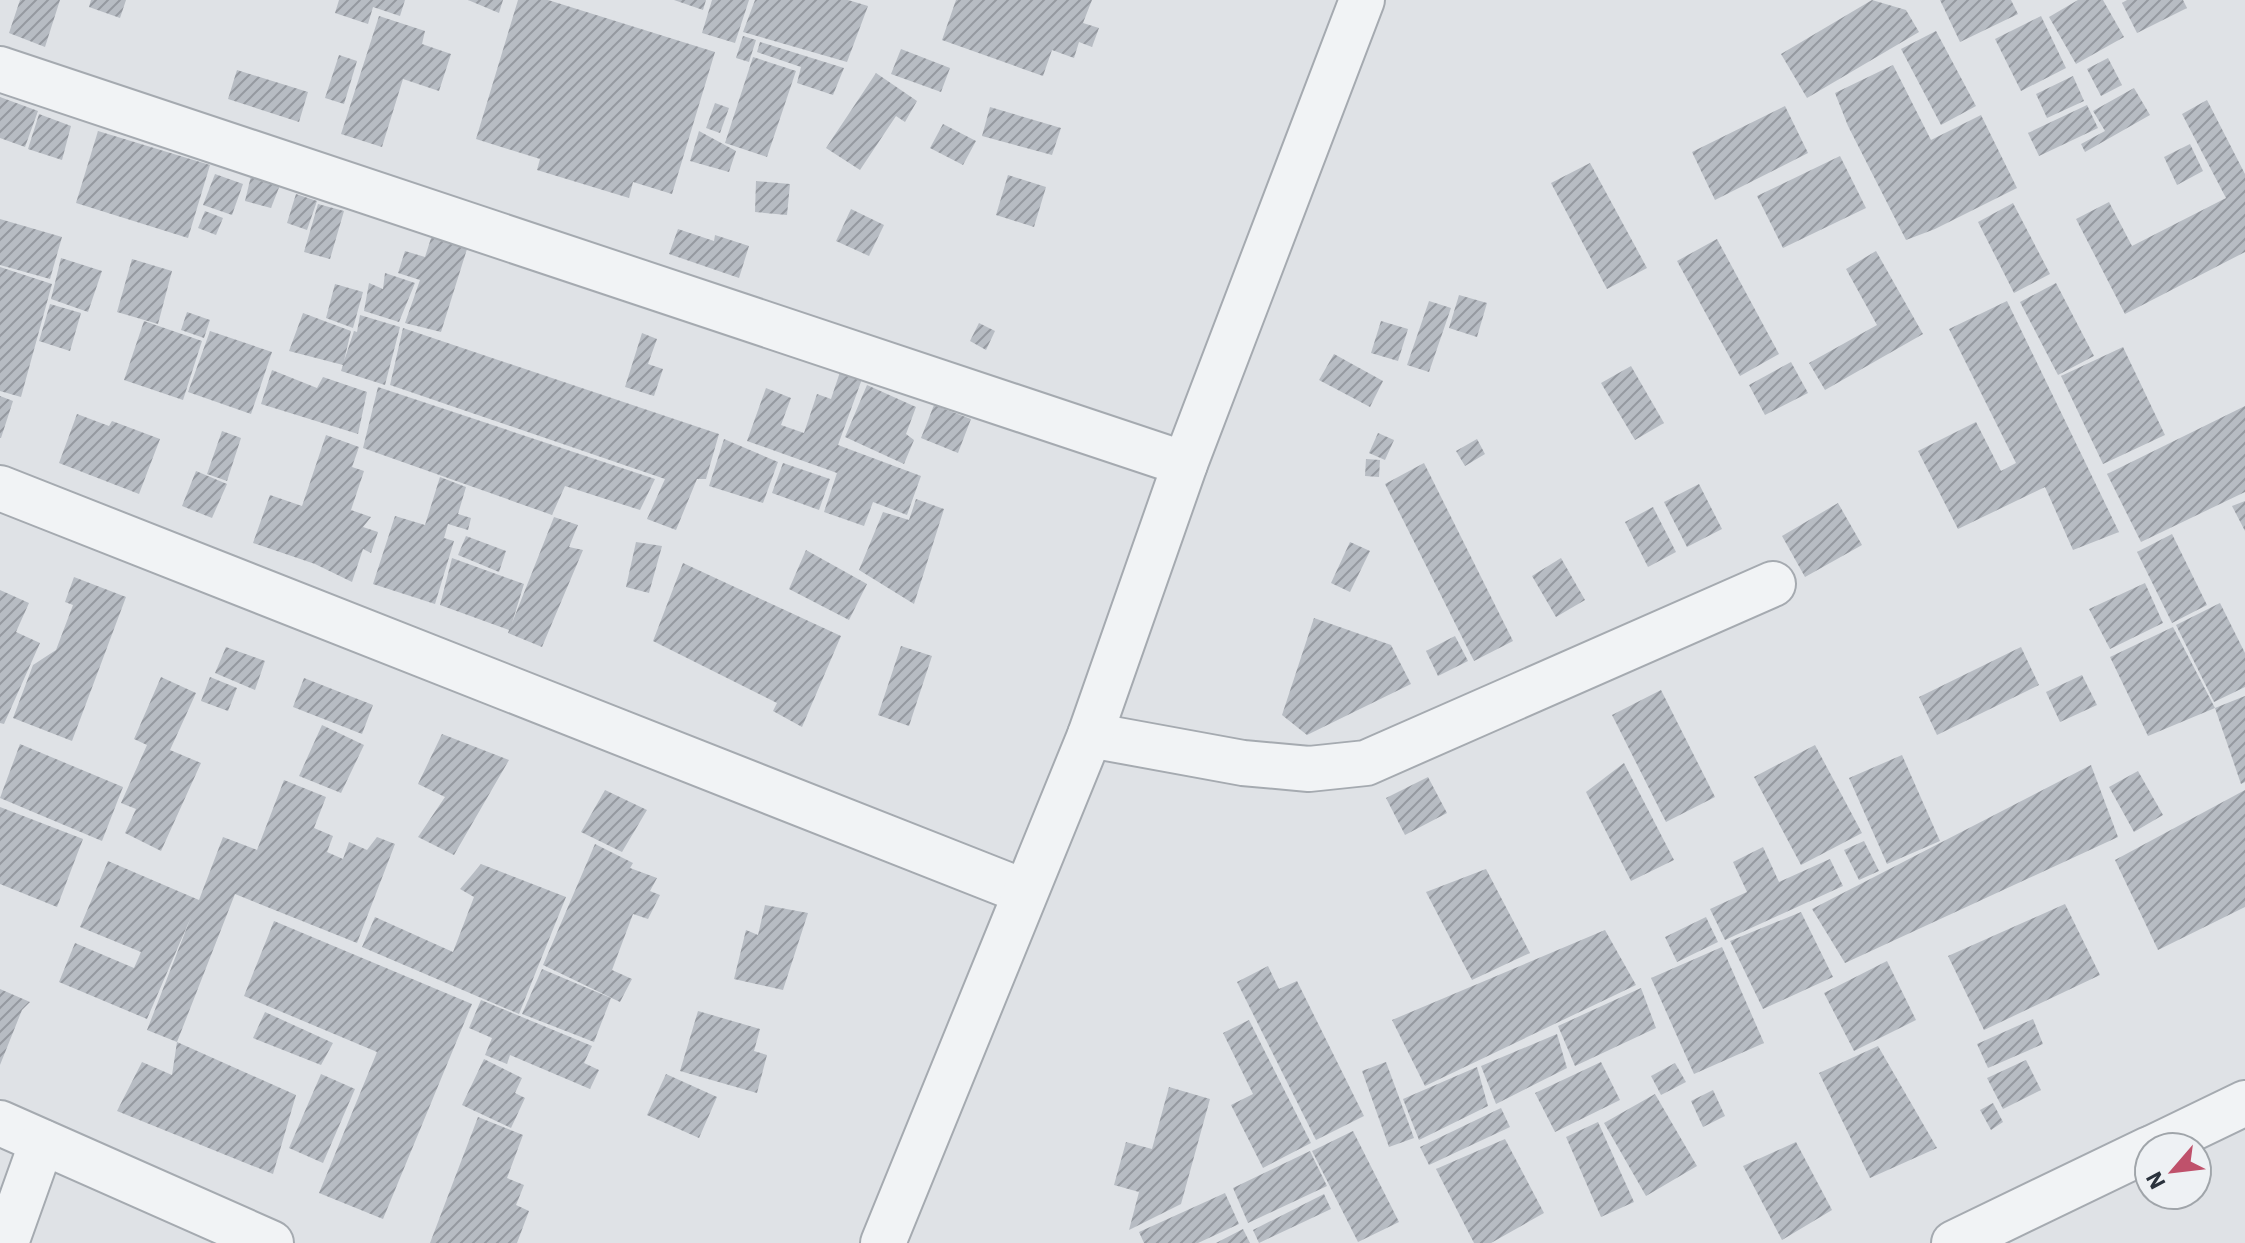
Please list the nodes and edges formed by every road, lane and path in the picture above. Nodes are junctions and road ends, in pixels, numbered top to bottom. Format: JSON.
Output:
{"nodes":[{"id":1,"x":1362,"y":0,"type":"edge"},
{"id":2,"x":0,"y":69,"type":"edge"},
{"id":3,"x":1185,"y":464,"type":"junction"},
{"id":4,"x":0,"y":488,"type":"edge"},
{"id":5,"x":1773,"y":584,"type":"dead end"},
{"id":6,"x":1090,"y":735,"type":"junction"},
{"id":7,"x":1025,"y":892,"type":"junction"},
{"id":8,"x":2245,"y":1103,"type":"edge"},
{"id":9,"x":0,"y":1123,"type":"edge"},
{"id":10,"x":2187,"y":1131,"type":"edge"},
{"id":11,"x":42,"y":1142,"type":"junction"},
{"id":12,"x":2133,"y":1157,"type":"edge"},
{"id":13,"x":6,"y":1243,"type":"edge"},
{"id":14,"x":271,"y":1243,"type":"edge"},
{"id":15,"x":883,"y":1243,"type":"edge"},
{"id":16,"x":1954,"y":1243,"type":"edge"}],
"edges":[{"from":1,"to":3,"type":"street"},
{"from":2,"to":3,"type":"street"},
{"from":3,"to":6,"type":"street"},
{"from":4,"to":7,"type":"street"},
{"from":5,"to":6,"type":"street"},
{"from":6,"to":7,"type":"street"},
{"from":7,"to":15,"type":"street"},
{"from":8,"to":10,"type":"street"},
{"from":9,"to":11,"type":"street"},
{"from":11,"to":13,"type":"street"},
{"from":11,"to":14,"type":"street"},
{"from":12,"to":16,"type":"street"}]}
